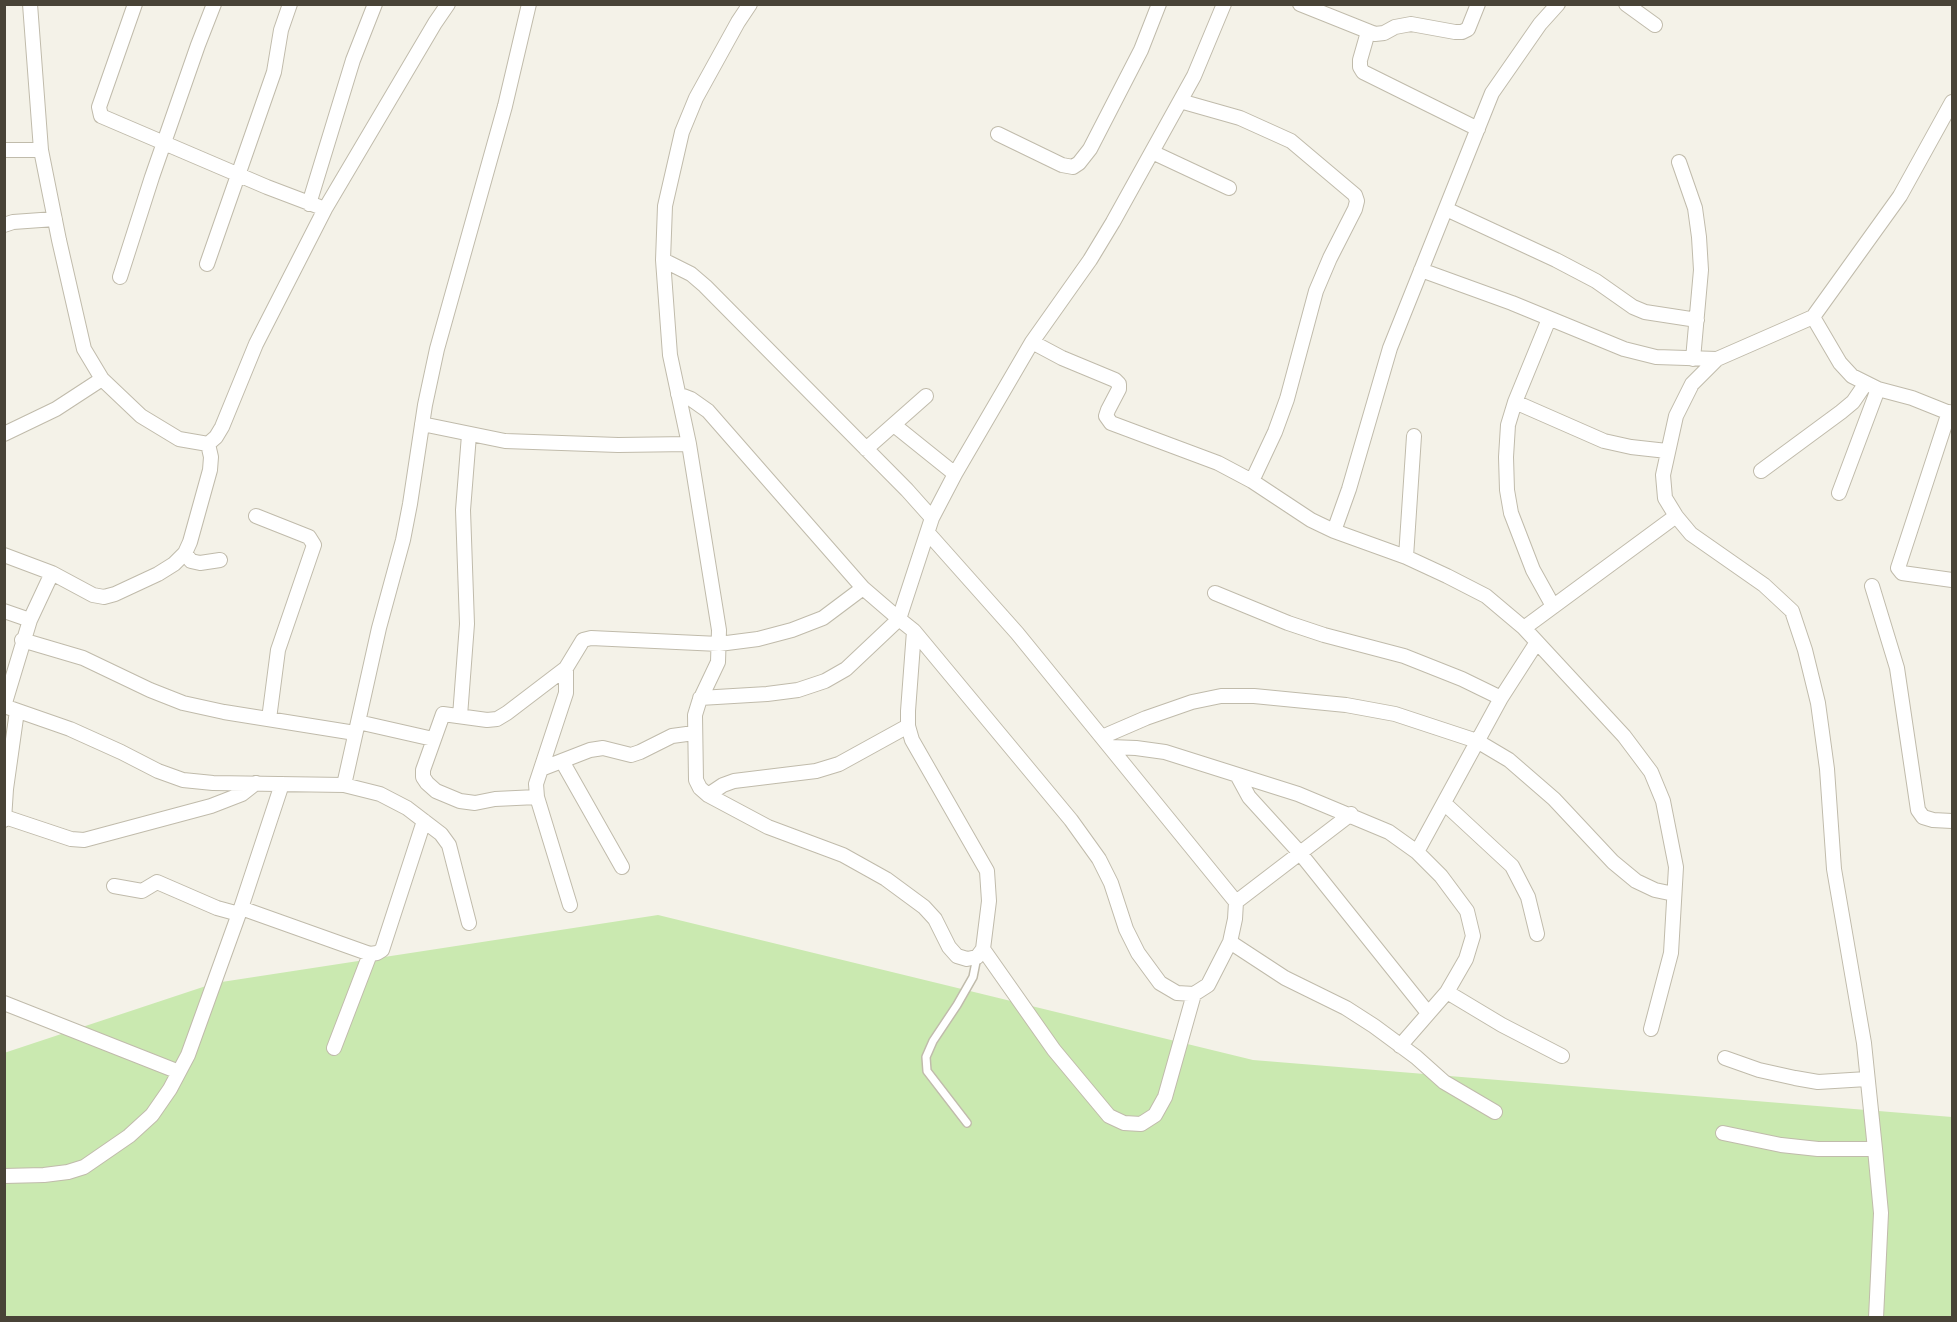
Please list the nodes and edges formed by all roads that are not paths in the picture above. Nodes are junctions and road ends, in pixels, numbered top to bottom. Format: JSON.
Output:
{"nodes":[{"id":1,"x":30,"y":4,"type":"edge"},
{"id":2,"x":135,"y":4,"type":"edge"},
{"id":3,"x":214,"y":4,"type":"edge"},
{"id":4,"x":290,"y":4,"type":"edge"},
{"id":5,"x":375,"y":4,"type":"edge"},
{"id":6,"x":448,"y":4,"type":"edge"},
{"id":7,"x":529,"y":4,"type":"edge"},
{"id":8,"x":750,"y":4,"type":"edge"},
{"id":9,"x":1159,"y":4,"type":"edge"},
{"id":10,"x":1224,"y":4,"type":"edge"},
{"id":11,"x":1300,"y":4,"type":"edge"},
{"id":12,"x":1478,"y":4,"type":"edge"},
{"id":13,"x":1626,"y":4,"type":"edge"},
{"id":14,"x":1553,"y":6,"type":"edge"},
{"id":15,"x":1655,"y":25,"type":"dead end"},
{"id":16,"x":1368,"y":32,"type":"junction"},
{"id":17,"x":1180,"y":101,"type":"junction"},
{"id":18,"x":1953,"y":102,"type":"edge"},
{"id":19,"x":1478,"y":129,"type":"junction"},
{"id":20,"x":998,"y":134,"type":"dead end"},
{"id":21,"x":165,"y":144,"type":"junction"},
{"id":22,"x":4,"y":150,"type":"edge"},
{"id":23,"x":41,"y":150,"type":"junction"},
{"id":24,"x":1152,"y":152,"type":"junction"},
{"id":25,"x":1679,"y":162,"type":"dead end"},
{"id":26,"x":238,"y":174,"type":"junction"},
{"id":27,"x":1229,"y":188,"type":"dead end"},
{"id":28,"x":309,"y":204,"type":"junction"},
{"id":29,"x":325,"y":209,"type":"junction"},
{"id":30,"x":1446,"y":209,"type":"junction"},
{"id":31,"x":55,"y":219,"type":"junction"},
{"id":32,"x":4,"y":225,"type":"edge"},
{"id":33,"x":663,"y":260,"type":"junction"},
{"id":34,"x":207,"y":264,"type":"dead end"},
{"id":35,"x":1421,"y":270,"type":"junction"},
{"id":36,"x":120,"y":277,"type":"dead end"},
{"id":37,"x":1813,"y":317,"type":"junction"},
{"id":38,"x":1548,"y":319,"type":"junction"},
{"id":39,"x":1696,"y":320,"type":"junction"},
{"id":40,"x":1032,"y":342,"type":"junction"},
{"id":41,"x":1717,"y":358,"type":"junction"},
{"id":42,"x":1693,"y":359,"type":"junction"},
{"id":43,"x":102,"y":379,"type":"junction"},
{"id":44,"x":1872,"y":386,"type":"junction"},
{"id":45,"x":678,"y":394,"type":"junction"},
{"id":46,"x":926,"y":396,"type":"dead end"},
{"id":47,"x":1515,"y":402,"type":"junction"},
{"id":48,"x":1951,"y":413,"type":"edge"},
{"id":49,"x":422,"y":424,"type":"junction"},
{"id":50,"x":894,"y":425,"type":"junction"},
{"id":51,"x":4,"y":434,"type":"edge"},
{"id":52,"x":469,"y":435,"type":"junction"},
{"id":53,"x":1414,"y":435,"type":"dead end"},
{"id":54,"x":208,"y":444,"type":"junction"},
{"id":55,"x":689,"y":444,"type":"junction"},
{"id":56,"x":866,"y":449,"type":"junction"},
{"id":57,"x":1667,"y":451,"type":"junction"},
{"id":58,"x":1761,"y":471,"type":"dead end"},
{"id":59,"x":955,"y":474,"type":"junction"},
{"id":60,"x":1252,"y":481,"type":"junction"},
{"id":61,"x":1839,"y":493,"type":"dead end"},
{"id":62,"x":256,"y":516,"type":"dead end"},
{"id":63,"x":1676,"y":516,"type":"junction"},
{"id":64,"x":932,"y":518,"type":"junction"},
{"id":65,"x":1334,"y":531,"type":"junction"},
{"id":66,"x":928,"y":533,"type":"junction"},
{"id":67,"x":185,"y":553,"type":"junction"},
{"id":68,"x":4,"y":555,"type":"edge"},
{"id":69,"x":1406,"y":557,"type":"junction"},
{"id":70,"x":220,"y":560,"type":"dead end"},
{"id":71,"x":52,"y":573,"type":"junction"},
{"id":72,"x":1953,"y":579,"type":"edge"},
{"id":73,"x":1872,"y":586,"type":"dead end"},
{"id":74,"x":863,"y":588,"type":"junction"},
{"id":75,"x":1215,"y":593,"type":"dead end"},
{"id":76,"x":1553,"y":606,"type":"junction"},
{"id":77,"x":4,"y":611,"type":"edge"},
{"id":78,"x":899,"y":619,"type":"junction"},
{"id":79,"x":30,"y":620,"type":"junction"},
{"id":80,"x":1524,"y":628,"type":"junction"},
{"id":81,"x":914,"y":631,"type":"junction"},
{"id":82,"x":22,"y":640,"type":"junction"},
{"id":83,"x":1537,"y":642,"type":"junction"},
{"id":84,"x":719,"y":644,"type":"junction"},
{"id":85,"x":566,"y":668,"type":"junction"},
{"id":86,"x":700,"y":698,"type":"junction"},
{"id":87,"x":1501,"y":698,"type":"junction"},
{"id":88,"x":9,"y":708,"type":"edge"},
{"id":89,"x":460,"y":716,"type":"junction"},
{"id":90,"x":269,"y":719,"type":"junction"},
{"id":91,"x":908,"y":726,"type":"junction"},
{"id":92,"x":357,"y":727,"type":"junction"},
{"id":93,"x":694,"y":733,"type":"junction"},
{"id":94,"x":433,"y":739,"type":"junction"},
{"id":95,"x":1477,"y":741,"type":"junction"},
{"id":96,"x":1106,"y":742,"type":"junction"},
{"id":97,"x":562,"y":761,"type":"junction"},
{"id":98,"x":541,"y":769,"type":"junction"},
{"id":99,"x":1237,"y":775,"type":"junction"},
{"id":100,"x":256,"y":783,"type":"junction"},
{"id":101,"x":282,"y":784,"type":"junction"},
{"id":102,"x":344,"y":785,"type":"junction"},
{"id":103,"x":708,"y":795,"type":"junction"},
{"id":104,"x":537,"y":797,"type":"junction"},
{"id":105,"x":1444,"y":803,"type":"junction"},
{"id":106,"x":1351,"y":814,"type":"junction"},
{"id":107,"x":5,"y":818,"type":"edge"},
{"id":108,"x":424,"y":821,"type":"junction"},
{"id":109,"x":1953,"y":821,"type":"edge"},
{"id":110,"x":1417,"y":852,"type":"junction"},
{"id":111,"x":1300,"y":853,"type":"junction"},
{"id":112,"x":622,"y":867,"type":"dead end"},
{"id":113,"x":114,"y":886,"type":"dead end"},
{"id":114,"x":1674,"y":894,"type":"junction"},
{"id":115,"x":1236,"y":902,"type":"junction"},
{"id":116,"x":570,"y":905,"type":"dead end"},
{"id":117,"x":240,"y":911,"type":"junction"},
{"id":118,"x":469,"y":923,"type":"dead end"},
{"id":119,"x":1537,"y":934,"type":"dead end"},
{"id":120,"x":1230,"y":942,"type":"junction"},
{"id":121,"x":980,"y":953,"type":"junction"},
{"id":122,"x":370,"y":954,"type":"junction"},
{"id":123,"x":1446,"y":992,"type":"junction"},
{"id":124,"x":1194,"y":994,"type":"junction"},
{"id":125,"x":4,"y":1003,"type":"edge"},
{"id":126,"x":1428,"y":1013,"type":"junction"},
{"id":127,"x":1651,"y":1029,"type":"dead end"},
{"id":128,"x":1400,"y":1046,"type":"junction"},
{"id":129,"x":334,"y":1048,"type":"dead end"},
{"id":130,"x":1562,"y":1056,"type":"dead end"},
{"id":131,"x":1725,"y":1058,"type":"dead end"},
{"id":132,"x":179,"y":1072,"type":"junction"},
{"id":133,"x":1868,"y":1079,"type":"junction"},
{"id":134,"x":1495,"y":1112,"type":"dead end"},
{"id":135,"x":967,"y":1123,"type":"dead end"},
{"id":136,"x":1723,"y":1133,"type":"dead end"},
{"id":137,"x":1875,"y":1149,"type":"junction"},
{"id":138,"x":4,"y":1176,"type":"edge"},
{"id":139,"x":1876,"y":1317,"type":"edge"}],
"edges":[{"from":1,"to":23,"type":"street"},
{"from":2,"to":21,"type":"street"},
{"from":3,"to":21,"type":"street"},
{"from":4,"to":26,"type":"street"},
{"from":5,"to":28,"type":"street"},
{"from":6,"to":29,"type":"street"},
{"from":7,"to":49,"type":"street"},
{"from":8,"to":33,"type":"street"},
{"from":9,"to":20,"type":"street"},
{"from":10,"to":17,"type":"street"},
{"from":11,"to":16,"type":"street"},
{"from":12,"to":16,"type":"street"},
{"from":13,"to":15,"type":"street"},
{"from":14,"to":19,"type":"street"},
{"from":16,"to":19,"type":"street"},
{"from":17,"to":24,"type":"street"},
{"from":17,"to":60,"type":"street"},
{"from":18,"to":37,"type":"street"},
{"from":19,"to":30,"type":"street"},
{"from":21,"to":26,"type":"street"},
{"from":21,"to":36,"type":"street"},
{"from":22,"to":23,"type":"street"},
{"from":23,"to":31,"type":"street"},
{"from":24,"to":27,"type":"street"},
{"from":24,"to":40,"type":"street"},
{"from":25,"to":39,"type":"street"},
{"from":26,"to":28,"type":"street"},
{"from":26,"to":34,"type":"street"},
{"from":28,"to":29,"type":"street"},
{"from":29,"to":54,"type":"street"},
{"from":30,"to":35,"type":"street"},
{"from":30,"to":39,"type":"street"},
{"from":31,"to":32,"type":"street"},
{"from":31,"to":43,"type":"street"},
{"from":33,"to":45,"type":"street"},
{"from":33,"to":56,"type":"street"},
{"from":35,"to":38,"type":"street"},
{"from":35,"to":65,"type":"street"},
{"from":37,"to":41,"type":"street"},
{"from":37,"to":44,"type":"street"},
{"from":38,"to":42,"type":"street"},
{"from":38,"to":47,"type":"street"},
{"from":39,"to":42,"type":"street"},
{"from":40,"to":59,"type":"street"},
{"from":40,"to":60,"type":"street"},
{"from":41,"to":42,"type":"street"},
{"from":41,"to":57,"type":"street"},
{"from":43,"to":51,"type":"street"},
{"from":43,"to":54,"type":"street"},
{"from":44,"to":48,"type":"street"},
{"from":44,"to":58,"type":"street"},
{"from":44,"to":61,"type":"street"},
{"from":45,"to":55,"type":"street"},
{"from":45,"to":74,"type":"street"},
{"from":46,"to":50,"type":"street"},
{"from":47,"to":57,"type":"street"},
{"from":47,"to":76,"type":"street"},
{"from":48,"to":72,"type":"street"},
{"from":49,"to":52,"type":"street"},
{"from":49,"to":92,"type":"street"},
{"from":50,"to":56,"type":"street"},
{"from":50,"to":59,"type":"street"},
{"from":52,"to":55,"type":"street"},
{"from":52,"to":89,"type":"street"},
{"from":53,"to":69,"type":"street"},
{"from":54,"to":67,"type":"street"},
{"from":55,"to":84,"type":"street"},
{"from":56,"to":64,"type":"street"},
{"from":57,"to":63,"type":"street"},
{"from":59,"to":64,"type":"street"},
{"from":60,"to":65,"type":"street"},
{"from":62,"to":90,"type":"street"},
{"from":63,"to":76,"type":"street"},
{"from":63,"to":133,"type":"street"},
{"from":64,"to":66,"type":"street"},
{"from":65,"to":69,"type":"street"},
{"from":66,"to":78,"type":"street"},
{"from":66,"to":96,"type":"street"},
{"from":67,"to":70,"type":"street"},
{"from":67,"to":71,"type":"street"},
{"from":68,"to":71,"type":"street"},
{"from":69,"to":80,"type":"street"},
{"from":71,"to":79,"type":"street"},
{"from":73,"to":109,"type":"street"},
{"from":74,"to":78,"type":"street"},
{"from":74,"to":84,"type":"street"},
{"from":75,"to":87,"type":"street"},
{"from":76,"to":80,"type":"street"},
{"from":77,"to":79,"type":"street"},
{"from":78,"to":81,"type":"street"},
{"from":78,"to":86,"type":"street"},
{"from":79,"to":82,"type":"street"},
{"from":80,"to":83,"type":"street"},
{"from":81,"to":91,"type":"street"},
{"from":81,"to":124,"type":"street"},
{"from":82,"to":88,"type":"street"},
{"from":82,"to":90,"type":"street"},
{"from":83,"to":87,"type":"street"},
{"from":83,"to":114,"type":"street"},
{"from":84,"to":85,"type":"street"},
{"from":84,"to":86,"type":"street"},
{"from":85,"to":89,"type":"street"},
{"from":85,"to":98,"type":"street"},
{"from":86,"to":93,"type":"street"},
{"from":87,"to":95,"type":"street"},
{"from":88,"to":100,"type":"street"},
{"from":88,"to":107,"type":"street"},
{"from":89,"to":94,"type":"street"},
{"from":90,"to":92,"type":"street"},
{"from":91,"to":103,"type":"street"},
{"from":91,"to":121,"type":"street"},
{"from":92,"to":94,"type":"street"},
{"from":92,"to":102,"type":"street"},
{"from":93,"to":97,"type":"street"},
{"from":93,"to":103,"type":"street"},
{"from":94,"to":104,"type":"street"},
{"from":95,"to":96,"type":"street"},
{"from":95,"to":105,"type":"street"},
{"from":95,"to":114,"type":"street"},
{"from":96,"to":99,"type":"street"},
{"from":96,"to":115,"type":"street"},
{"from":97,"to":98,"type":"street"},
{"from":97,"to":112,"type":"street"},
{"from":98,"to":104,"type":"street"},
{"from":99,"to":106,"type":"street"},
{"from":99,"to":111,"type":"street"},
{"from":100,"to":101,"type":"street"},
{"from":100,"to":107,"type":"street"},
{"from":101,"to":102,"type":"street"},
{"from":101,"to":117,"type":"street"},
{"from":102,"to":108,"type":"street"},
{"from":103,"to":121,"type":"street"},
{"from":104,"to":116,"type":"street"},
{"from":105,"to":110,"type":"street"},
{"from":105,"to":119,"type":"street"},
{"from":106,"to":110,"type":"street"},
{"from":106,"to":111,"type":"street"},
{"from":108,"to":118,"type":"street"},
{"from":108,"to":122,"type":"street"},
{"from":110,"to":123,"type":"street"},
{"from":111,"to":115,"type":"street"},
{"from":111,"to":126,"type":"street"},
{"from":113,"to":117,"type":"street"},
{"from":114,"to":127,"type":"street"},
{"from":115,"to":120,"type":"street"},
{"from":117,"to":122,"type":"street"},
{"from":117,"to":132,"type":"street"},
{"from":120,"to":124,"type":"street"},
{"from":120,"to":128,"type":"street"},
{"from":121,"to":124,"type":"street"},
{"from":121,"to":135,"type":"lane"},
{"from":122,"to":129,"type":"street"},
{"from":123,"to":126,"type":"street"},
{"from":123,"to":130,"type":"street"},
{"from":125,"to":132,"type":"street"},
{"from":126,"to":128,"type":"street"},
{"from":128,"to":134,"type":"street"},
{"from":131,"to":133,"type":"street"},
{"from":132,"to":138,"type":"street"},
{"from":133,"to":137,"type":"street"},
{"from":136,"to":137,"type":"street"},
{"from":137,"to":139,"type":"street"}]}
